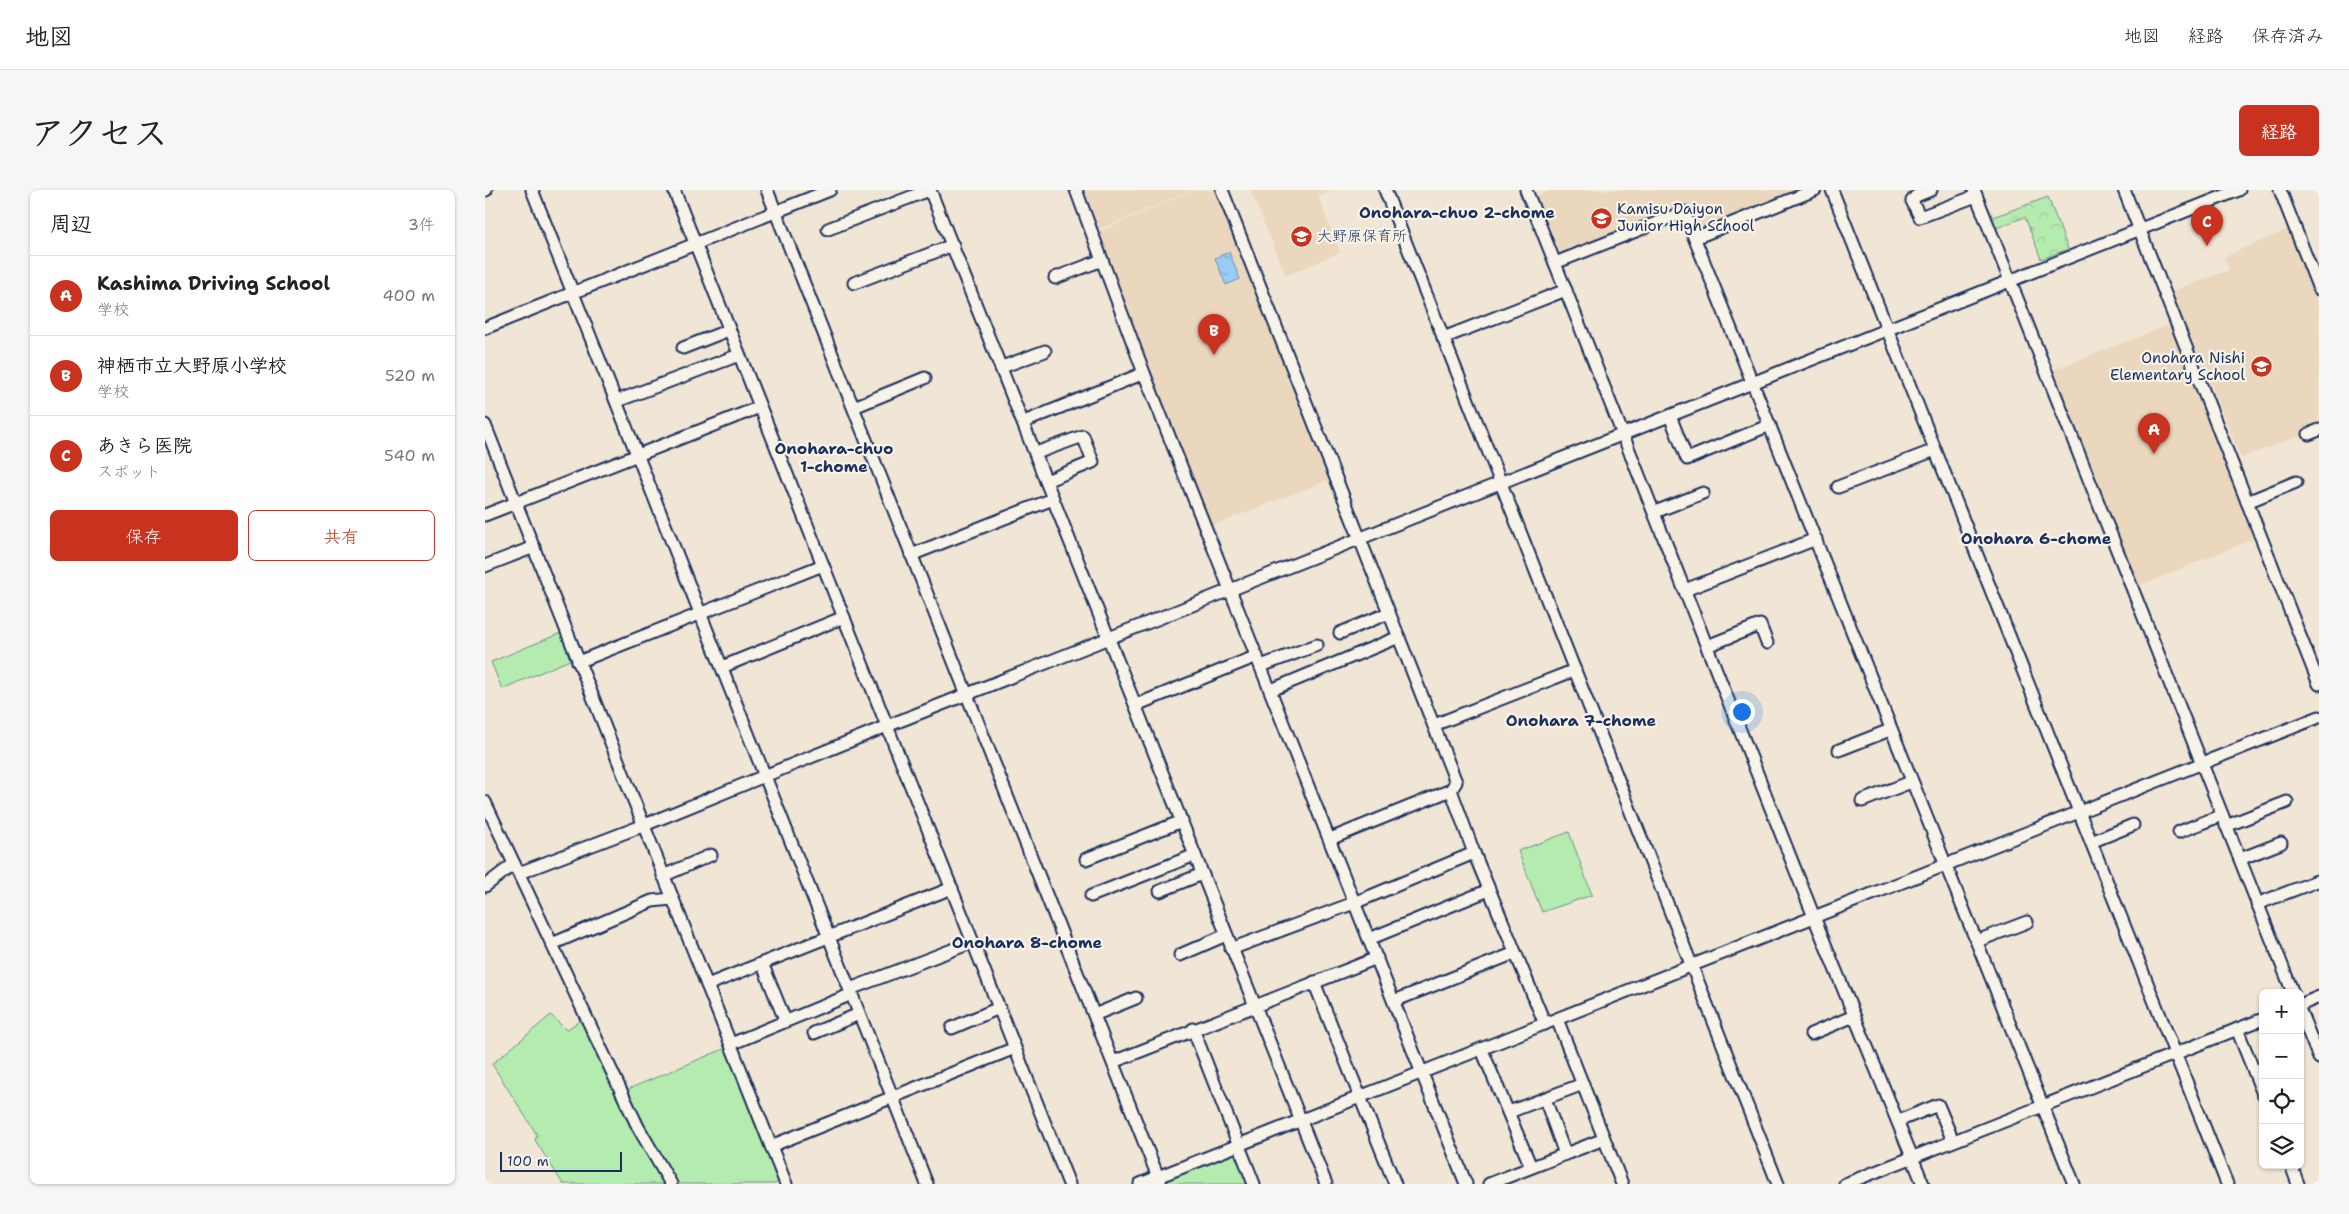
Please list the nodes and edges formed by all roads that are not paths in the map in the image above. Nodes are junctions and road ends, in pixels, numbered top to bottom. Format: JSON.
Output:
{"nodes":[{"id":1,"x":533,"y":190,"type":"edge"},
{"id":2,"x":674,"y":190,"type":"edge"},
{"id":3,"x":767,"y":190,"type":"edge"},
{"id":4,"x":830,"y":190,"type":"edge"},
{"id":5,"x":929,"y":190,"type":"edge"},
{"id":6,"x":1076,"y":190,"type":"edge"},
{"id":7,"x":1222,"y":190,"type":"edge"},
{"id":8,"x":1385,"y":190,"type":"edge"},
{"id":9,"x":1525,"y":190,"type":"edge"},
{"id":10,"x":1815,"y":190,"type":"edge"},
{"id":11,"x":1832,"y":190,"type":"edge"},
{"id":12,"x":1931,"y":190,"type":"edge"},
{"id":13,"x":2124,"y":190,"type":"edge"},
{"id":14,"x":2239,"y":190,"type":"edge"},
{"id":15,"x":2280,"y":190,"type":"edge"},
{"id":16,"x":1977,"y":192,"type":"edge"},
{"id":17,"x":775,"y":212,"type":"junction"},
{"id":18,"x":828,"y":229,"type":"dead end"},
{"id":19,"x":2140,"y":229,"type":"junction"},
{"id":20,"x":1695,"y":238,"type":"junction"},
{"id":21,"x":696,"y":244,"type":"junction"},
{"id":22,"x":953,"y":245,"type":"junction"},
{"id":23,"x":1102,"y":260,"type":"junction"},
{"id":24,"x":1555,"y":263,"type":"junction"},
{"id":25,"x":1055,"y":278,"type":"dead end"},
{"id":26,"x":2009,"y":280,"type":"junction"},
{"id":27,"x":854,"y":283,"type":"dead end"},
{"id":28,"x":2319,"y":289,"type":"edge"},
{"id":29,"x":1566,"y":290,"type":"junction"},
{"id":30,"x":573,"y":293,"type":"junction"},
{"id":31,"x":485,"y":328,"type":"edge"},
{"id":32,"x":729,"y":330,"type":"junction"},
{"id":33,"x":1887,"y":330,"type":"junction"},
{"id":34,"x":1443,"y":338,"type":"junction"},
{"id":35,"x":683,"y":348,"type":"dead end"},
{"id":36,"x":1045,"y":351,"type":"dead end"},
{"id":37,"x":739,"y":355,"type":"junction"},
{"id":38,"x":1002,"y":368,"type":"junction"},
{"id":39,"x":1144,"y":373,"type":"junction"},
{"id":40,"x":925,"y":378,"type":"dead end"},
{"id":41,"x":1752,"y":384,"type":"junction"},
{"id":42,"x":617,"y":401,"type":"junction"},
{"id":43,"x":760,"y":407,"type":"junction"},
{"id":44,"x":854,"y":407,"type":"junction"},
{"id":45,"x":1670,"y":416,"type":"junction"},
{"id":46,"x":1024,"y":422,"type":"junction"},
{"id":47,"x":485,"y":425,"type":"edge"},
{"id":48,"x":1770,"y":425,"type":"junction"},
{"id":49,"x":1623,"y":434,"type":"junction"},
{"id":50,"x":1935,"y":450,"type":"junction"},
{"id":51,"x":1036,"y":453,"type":"junction"},
{"id":52,"x":639,"y":455,"type":"junction"},
{"id":53,"x":1047,"y":481,"type":"junction"},
{"id":54,"x":2297,"y":482,"type":"dead end"},
{"id":55,"x":1501,"y":483,"type":"junction"},
{"id":56,"x":1839,"y":487,"type":"dead end"},
{"id":57,"x":1703,"y":493,"type":"dead end"},
{"id":58,"x":1053,"y":499,"type":"junction"},
{"id":59,"x":2247,"y":502,"type":"junction"},
{"id":60,"x":517,"y":503,"type":"junction"},
{"id":61,"x":1655,"y":512,"type":"junction"},
{"id":62,"x":485,"y":515,"type":"edge"},
{"id":63,"x":1360,"y":539,"type":"junction"},
{"id":64,"x":1815,"y":539,"type":"junction"},
{"id":65,"x":534,"y":547,"type":"junction"},
{"id":66,"x":911,"y":555,"type":"junction"},
{"id":67,"x":823,"y":565,"type":"junction"},
{"id":68,"x":485,"y":566,"type":"edge"},
{"id":69,"x":1230,"y":590,"type":"junction"},
{"id":70,"x":1685,"y":590,"type":"junction"},
{"id":71,"x":1389,"y":613,"type":"junction"},
{"id":72,"x":701,"y":614,"type":"junction"},
{"id":73,"x":844,"y":617,"type":"junction"},
{"id":74,"x":1340,"y":633,"type":"dead end"},
{"id":75,"x":1399,"y":637,"type":"junction"},
{"id":76,"x":1109,"y":638,"type":"junction"},
{"id":77,"x":1767,"y":643,"type":"dead end"},
{"id":78,"x":1317,"y":645,"type":"dead end"},
{"id":79,"x":1707,"y":646,"type":"junction"},
{"id":80,"x":1259,"y":661,"type":"junction"},
{"id":81,"x":578,"y":662,"type":"junction"},
{"id":82,"x":722,"y":666,"type":"junction"},
{"id":83,"x":1575,"y":670,"type":"junction"},
{"id":84,"x":2319,"y":684,"type":"edge"},
{"id":85,"x":1271,"y":690,"type":"junction"},
{"id":86,"x":967,"y":695,"type":"junction"},
{"id":87,"x":1136,"y":704,"type":"junction"},
{"id":88,"x":2319,"y":717,"type":"edge"},
{"id":89,"x":1434,"y":725,"type":"junction"},
{"id":90,"x":887,"y":726,"type":"junction"},
{"id":91,"x":1890,"y":730,"type":"junction"},
{"id":92,"x":1839,"y":750,"type":"dead end"},
{"id":93,"x":2201,"y":763,"type":"junction"},
{"id":94,"x":765,"y":776,"type":"junction"},
{"id":95,"x":1911,"y":782,"type":"junction"},
{"id":96,"x":1451,"y":790,"type":"junction"},
{"id":97,"x":1862,"y":801,"type":"dead end"},
{"id":98,"x":485,"y":802,"type":"edge"},
{"id":99,"x":2287,"y":802,"type":"dead end"},
{"id":100,"x":2079,"y":812,"type":"junction"},
{"id":101,"x":1181,"y":821,"type":"junction"},
{"id":102,"x":2224,"y":821,"type":"junction"},
{"id":103,"x":2133,"y":825,"type":"dead end"},
{"id":104,"x":643,"y":826,"type":"junction"},
{"id":105,"x":2179,"y":832,"type":"dead end"},
{"id":106,"x":1330,"y":839,"type":"junction"},
{"id":107,"x":2091,"y":842,"type":"junction"},
{"id":108,"x":2281,"y":843,"type":"dead end"},
{"id":109,"x":1474,"y":853,"type":"junction"},
{"id":110,"x":711,"y":855,"type":"dead end"},
{"id":111,"x":1195,"y":855,"type":"junction"},
{"id":112,"x":1087,"y":859,"type":"dead end"},
{"id":113,"x":2239,"y":859,"type":"junction"},
{"id":114,"x":1946,"y":865,"type":"junction"},
{"id":115,"x":516,"y":868,"type":"junction"},
{"id":116,"x":1202,"y":874,"type":"junction"},
{"id":117,"x":663,"y":876,"type":"junction"},
{"id":118,"x":2317,"y":881,"type":"dead end"},
{"id":119,"x":485,"y":886,"type":"edge"},
{"id":120,"x":952,"y":888,"type":"junction"},
{"id":121,"x":1489,"y":890,"type":"junction"},
{"id":122,"x":1160,"y":891,"type":"dead end"},
{"id":123,"x":1091,"y":896,"type":"dead end"},
{"id":124,"x":672,"y":899,"type":"junction"},
{"id":125,"x":1355,"y":902,"type":"junction"},
{"id":126,"x":2257,"y":904,"type":"junction"},
{"id":127,"x":1814,"y":917,"type":"junction"},
{"id":128,"x":2027,"y":922,"type":"dead end"},
{"id":129,"x":1226,"y":935,"type":"junction"},
{"id":130,"x":829,"y":936,"type":"junction"},
{"id":131,"x":1369,"y":939,"type":"junction"},
{"id":132,"x":1977,"y":941,"type":"junction"},
{"id":133,"x":973,"y":942,"type":"junction"},
{"id":134,"x":552,"y":944,"type":"junction"},
{"id":135,"x":1231,"y":949,"type":"junction"},
{"id":136,"x":1515,"y":954,"type":"junction"},
{"id":137,"x":1179,"y":955,"type":"dead end"},
{"id":138,"x":1377,"y":958,"type":"junction"},
{"id":139,"x":762,"y":963,"type":"junction"},
{"id":140,"x":1692,"y":965,"type":"junction"},
{"id":141,"x":1314,"y":982,"type":"junction"},
{"id":142,"x":707,"y":984,"type":"junction"},
{"id":143,"x":2291,"y":989,"type":"edge"},
{"id":144,"x":851,"y":991,"type":"junction"},
{"id":145,"x":2319,"y":997,"type":"edge"},
{"id":146,"x":1136,"y":998,"type":"dead end"},
{"id":147,"x":1394,"y":1001,"type":"junction"},
{"id":148,"x":2304,"y":1003,"type":"edge"},
{"id":149,"x":1254,"y":1007,"type":"junction"},
{"id":150,"x":999,"y":1008,"type":"junction"},
{"id":151,"x":859,"y":1014,"type":"junction"},
{"id":152,"x":1094,"y":1015,"type":"junction"},
{"id":153,"x":1854,"y":1016,"type":"junction"},
{"id":154,"x":1557,"y":1019,"type":"junction"},
{"id":155,"x":785,"y":1020,"type":"junction"},
{"id":156,"x":2259,"y":1021,"type":"edge"},
{"id":157,"x":2304,"y":1021,"type":"edge"},
{"id":158,"x":1545,"y":1024,"type":"junction"},
{"id":159,"x":952,"y":1028,"type":"dead end"},
{"id":160,"x":1193,"y":1029,"type":"junction"},
{"id":161,"x":2237,"y":1029,"type":"junction"},
{"id":162,"x":813,"y":1033,"type":"dead end"},
{"id":163,"x":1811,"y":1034,"type":"dead end"},
{"id":164,"x":731,"y":1044,"type":"junction"},
{"id":165,"x":1015,"y":1048,"type":"junction"},
{"id":166,"x":1483,"y":1050,"type":"junction"},
{"id":167,"x":2176,"y":1054,"type":"junction"},
{"id":168,"x":2319,"y":1058,"type":"edge"},
{"id":169,"x":1113,"y":1062,"type":"junction"},
{"id":170,"x":1422,"y":1073,"type":"junction"},
{"id":171,"x":1583,"y":1084,"type":"junction"},
{"id":172,"x":2259,"y":1084,"type":"edge"},
{"id":173,"x":1361,"y":1097,"type":"junction"},
{"id":174,"x":892,"y":1098,"type":"junction"},
{"id":175,"x":1545,"y":1099,"type":"junction"},
{"id":176,"x":2043,"y":1106,"type":"junction"},
{"id":177,"x":1509,"y":1112,"type":"junction"},
{"id":178,"x":1898,"y":1121,"type":"junction"},
{"id":179,"x":1301,"y":1122,"type":"junction"},
{"id":180,"x":1604,"y":1139,"type":"junction"},
{"id":181,"x":1953,"y":1142,"type":"junction"},
{"id":182,"x":1239,"y":1145,"type":"junction"},
{"id":183,"x":771,"y":1146,"type":"junction"},
{"id":184,"x":1565,"y":1154,"type":"junction"},
{"id":185,"x":1913,"y":1158,"type":"junction"},
{"id":186,"x":1531,"y":1167,"type":"junction"},
{"id":187,"x":2292,"y":1169,"type":"edge"},
{"id":188,"x":1159,"y":1181,"type":"edge"},
{"id":189,"x":671,"y":1184,"type":"edge"},
{"id":190,"x":786,"y":1184,"type":"edge"},
{"id":191,"x":927,"y":1184,"type":"edge"},
{"id":192,"x":1069,"y":1184,"type":"edge"},
{"id":193,"x":1140,"y":1184,"type":"edge"},
{"id":194,"x":1254,"y":1184,"type":"edge"},
{"id":195,"x":1326,"y":1184,"type":"edge"},
{"id":196,"x":1395,"y":1184,"type":"edge"},
{"id":197,"x":1466,"y":1184,"type":"edge"},
{"id":198,"x":1489,"y":1184,"type":"edge"},
{"id":199,"x":1622,"y":1184,"type":"edge"},
{"id":200,"x":1778,"y":1184,"type":"edge"},
{"id":201,"x":1845,"y":1184,"type":"edge"},
{"id":202,"x":1923,"y":1184,"type":"edge"},
{"id":203,"x":2074,"y":1184,"type":"edge"},
{"id":204,"x":2227,"y":1184,"type":"edge"},
{"id":205,"x":2298,"y":1184,"type":"edge"}],
"edges":[{"from":1,"to":30,"type":"street"},
{"from":2,"to":21,"type":"street"},
{"from":3,"to":17,"type":"street"},
{"from":4,"to":17,"type":"street"},
{"from":5,"to":18,"type":"street"},
{"from":5,"to":22,"type":"street"},
{"from":6,"to":23,"type":"street"},
{"from":7,"to":63,"type":"street"},
{"from":8,"to":34,"type":"street"},
{"from":9,"to":24,"type":"street"},
{"from":10,"to":20,"type":"street"},
{"from":11,"to":33,"type":"street"},
{"from":12,"to":16,"type":"street"},
{"from":13,"to":19,"type":"street"},
{"from":14,"to":19,"type":"street"},
{"from":15,"to":28,"type":"street"},
{"from":16,"to":26,"type":"street"},
{"from":17,"to":21,"type":"street"},
{"from":17,"to":44,"type":"street"},
{"from":19,"to":26,"type":"street"},
{"from":19,"to":59,"type":"street"},
{"from":20,"to":24,"type":"street"},
{"from":20,"to":41,"type":"street"},
{"from":21,"to":30,"type":"street"},
{"from":21,"to":32,"type":"street"},
{"from":22,"to":27,"type":"street"},
{"from":22,"to":38,"type":"street"},
{"from":23,"to":25,"type":"street"},
{"from":23,"to":39,"type":"street"},
{"from":24,"to":29,"type":"street"},
{"from":26,"to":33,"type":"street"},
{"from":26,"to":93,"type":"street"},
{"from":29,"to":34,"type":"street"},
{"from":29,"to":49,"type":"street"},
{"from":30,"to":31,"type":"street"},
{"from":30,"to":42,"type":"street"},
{"from":32,"to":35,"type":"street"},
{"from":32,"to":37,"type":"street"},
{"from":33,"to":41,"type":"street"},
{"from":33,"to":50,"type":"street"},
{"from":34,"to":55,"type":"street"},
{"from":36,"to":38,"type":"street"},
{"from":37,"to":42,"type":"street"},
{"from":37,"to":43,"type":"street"},
{"from":38,"to":46,"type":"street"},
{"from":39,"to":46,"type":"street"},
{"from":39,"to":69,"type":"street"},
{"from":40,"to":44,"type":"street"},
{"from":41,"to":45,"type":"street"},
{"from":41,"to":48,"type":"street"},
{"from":42,"to":52,"type":"street"},
{"from":43,"to":52,"type":"street"},
{"from":43,"to":67,"type":"street"},
{"from":44,"to":66,"type":"street"},
{"from":45,"to":48,"type":"street"},
{"from":45,"to":49,"type":"street"},
{"from":46,"to":51,"type":"street"},
{"from":47,"to":60,"type":"street"},
{"from":48,"to":64,"type":"street"},
{"from":49,"to":55,"type":"street"},
{"from":49,"to":61,"type":"street"},
{"from":50,"to":56,"type":"street"},
{"from":50,"to":100,"type":"street"},
{"from":51,"to":53,"type":"street"},
{"from":51,"to":53,"type":"street"},
{"from":52,"to":60,"type":"street"},
{"from":52,"to":72,"type":"street"},
{"from":53,"to":58,"type":"street"},
{"from":54,"to":59,"type":"street"},
{"from":55,"to":63,"type":"street"},
{"from":55,"to":83,"type":"street"},
{"from":57,"to":61,"type":"street"},
{"from":58,"to":66,"type":"street"},
{"from":58,"to":76,"type":"street"},
{"from":59,"to":84,"type":"street"},
{"from":60,"to":62,"type":"street"},
{"from":60,"to":65,"type":"street"},
{"from":61,"to":70,"type":"street"},
{"from":63,"to":69,"type":"street"},
{"from":63,"to":71,"type":"street"},
{"from":64,"to":70,"type":"street"},
{"from":64,"to":91,"type":"street"},
{"from":65,"to":68,"type":"street"},
{"from":65,"to":81,"type":"street"},
{"from":66,"to":86,"type":"street"},
{"from":67,"to":72,"type":"street"},
{"from":67,"to":73,"type":"street"},
{"from":69,"to":76,"type":"street"},
{"from":69,"to":80,"type":"street"},
{"from":70,"to":79,"type":"street"},
{"from":71,"to":74,"type":"street"},
{"from":71,"to":75,"type":"street"},
{"from":72,"to":81,"type":"street"},
{"from":72,"to":82,"type":"street"},
{"from":73,"to":82,"type":"street"},
{"from":73,"to":90,"type":"street"},
{"from":75,"to":85,"type":"street"},
{"from":75,"to":89,"type":"street"},
{"from":76,"to":86,"type":"street"},
{"from":76,"to":87,"type":"street"},
{"from":77,"to":79,"type":"street"},
{"from":78,"to":80,"type":"street"},
{"from":79,"to":127,"type":"street"},
{"from":80,"to":85,"type":"street"},
{"from":80,"to":87,"type":"street"},
{"from":81,"to":104,"type":"street"},
{"from":82,"to":94,"type":"street"},
{"from":83,"to":89,"type":"street"},
{"from":83,"to":140,"type":"street"},
{"from":85,"to":106,"type":"street"},
{"from":86,"to":90,"type":"street"},
{"from":86,"to":152,"type":"street"},
{"from":87,"to":101,"type":"street"},
{"from":88,"to":93,"type":"street"},
{"from":89,"to":96,"type":"street"},
{"from":90,"to":94,"type":"street"},
{"from":90,"to":120,"type":"street"},
{"from":91,"to":92,"type":"street"},
{"from":91,"to":95,"type":"street"},
{"from":93,"to":100,"type":"street"},
{"from":93,"to":102,"type":"street"},
{"from":94,"to":104,"type":"street"},
{"from":94,"to":130,"type":"street"},
{"from":95,"to":97,"type":"street"},
{"from":95,"to":114,"type":"street"},
{"from":96,"to":106,"type":"street"},
{"from":96,"to":109,"type":"street"},
{"from":98,"to":115,"type":"street"},
{"from":99,"to":102,"type":"street"},
{"from":100,"to":107,"type":"street"},
{"from":100,"to":114,"type":"street"},
{"from":101,"to":111,"type":"street"},
{"from":101,"to":112,"type":"street"},
{"from":102,"to":105,"type":"street"},
{"from":102,"to":113,"type":"street"},
{"from":103,"to":107,"type":"street"},
{"from":104,"to":115,"type":"street"},
{"from":104,"to":117,"type":"street"},
{"from":106,"to":125,"type":"street"},
{"from":107,"to":167,"type":"street"},
{"from":108,"to":113,"type":"street"},
{"from":109,"to":121,"type":"street"},
{"from":109,"to":125,"type":"street"},
{"from":110,"to":117,"type":"street"},
{"from":111,"to":116,"type":"street"},
{"from":111,"to":123,"type":"street"},
{"from":113,"to":126,"type":"street"},
{"from":114,"to":127,"type":"street"},
{"from":114,"to":132,"type":"street"},
{"from":115,"to":119,"type":"street"},
{"from":115,"to":134,"type":"street"},
{"from":116,"to":122,"type":"street"},
{"from":116,"to":129,"type":"street"},
{"from":117,"to":124,"type":"street"},
{"from":118,"to":126,"type":"street"},
{"from":120,"to":130,"type":"street"},
{"from":120,"to":133,"type":"street"},
{"from":121,"to":131,"type":"street"},
{"from":121,"to":136,"type":"street"},
{"from":124,"to":134,"type":"street"},
{"from":124,"to":142,"type":"street"},
{"from":125,"to":131,"type":"street"},
{"from":125,"to":135,"type":"street"},
{"from":126,"to":143,"type":"street"},
{"from":127,"to":140,"type":"street"},
{"from":127,"to":153,"type":"street"},
{"from":128,"to":132,"type":"street"},
{"from":129,"to":135,"type":"street"},
{"from":129,"to":137,"type":"street"},
{"from":130,"to":139,"type":"street"},
{"from":130,"to":144,"type":"street"},
{"from":131,"to":138,"type":"street"},
{"from":132,"to":176,"type":"street"},
{"from":133,"to":144,"type":"street"},
{"from":133,"to":150,"type":"street"},
{"from":134,"to":189,"type":"street"},
{"from":135,"to":149,"type":"street"},
{"from":136,"to":147,"type":"street"},
{"from":136,"to":158,"type":"street"},
{"from":138,"to":141,"type":"street"},
{"from":138,"to":147,"type":"street"},
{"from":139,"to":142,"type":"street"},
{"from":139,"to":155,"type":"street"},
{"from":140,"to":154,"type":"street"},
{"from":140,"to":200,"type":"street"},
{"from":141,"to":149,"type":"street"},
{"from":141,"to":173,"type":"street"},
{"from":142,"to":164,"type":"street"},
{"from":144,"to":151,"type":"street"},
{"from":144,"to":155,"type":"street"},
{"from":145,"to":148,"type":"street"},
{"from":146,"to":152,"type":"street"},
{"from":147,"to":170,"type":"street"},
{"from":149,"to":160,"type":"street"},
{"from":149,"to":179,"type":"street"},
{"from":150,"to":159,"type":"street"},
{"from":150,"to":165,"type":"street"},
{"from":151,"to":162,"type":"street"},
{"from":151,"to":174,"type":"street"},
{"from":152,"to":169,"type":"street"},
{"from":153,"to":163,"type":"street"},
{"from":153,"to":178,"type":"street"},
{"from":154,"to":158,"type":"street"},
{"from":154,"to":171,"type":"street"},
{"from":155,"to":164,"type":"street"},
{"from":156,"to":161,"type":"street"},
{"from":157,"to":168,"type":"street"},
{"from":158,"to":166,"type":"street"},
{"from":160,"to":169,"type":"street"},
{"from":160,"to":182,"type":"street"},
{"from":161,"to":167,"type":"street"},
{"from":161,"to":172,"type":"street"},
{"from":164,"to":183,"type":"street"},
{"from":165,"to":174,"type":"street"},
{"from":165,"to":192,"type":"street"},
{"from":166,"to":170,"type":"street"},
{"from":166,"to":177,"type":"street"},
{"from":167,"to":176,"type":"street"},
{"from":167,"to":204,"type":"street"},
{"from":169,"to":188,"type":"street"},
{"from":170,"to":173,"type":"street"},
{"from":170,"to":197,"type":"street"},
{"from":171,"to":175,"type":"street"},
{"from":171,"to":180,"type":"street"},
{"from":173,"to":179,"type":"street"},
{"from":173,"to":196,"type":"street"},
{"from":174,"to":183,"type":"street"},
{"from":174,"to":191,"type":"street"},
{"from":175,"to":177,"type":"street"},
{"from":175,"to":184,"type":"street"},
{"from":176,"to":181,"type":"street"},
{"from":176,"to":203,"type":"street"},
{"from":177,"to":186,"type":"street"},
{"from":178,"to":181,"type":"street"},
{"from":178,"to":185,"type":"street"},
{"from":179,"to":182,"type":"street"},
{"from":179,"to":195,"type":"street"},
{"from":180,"to":184,"type":"street"},
{"from":180,"to":199,"type":"street"},
{"from":181,"to":185,"type":"street"},
{"from":182,"to":188,"type":"street"},
{"from":182,"to":194,"type":"street"},
{"from":183,"to":190,"type":"street"},
{"from":184,"to":186,"type":"street"},
{"from":185,"to":201,"type":"street"},
{"from":185,"to":202,"type":"street"},
{"from":186,"to":198,"type":"street"},
{"from":187,"to":205,"type":"street"},
{"from":188,"to":193,"type":"street"}]}
